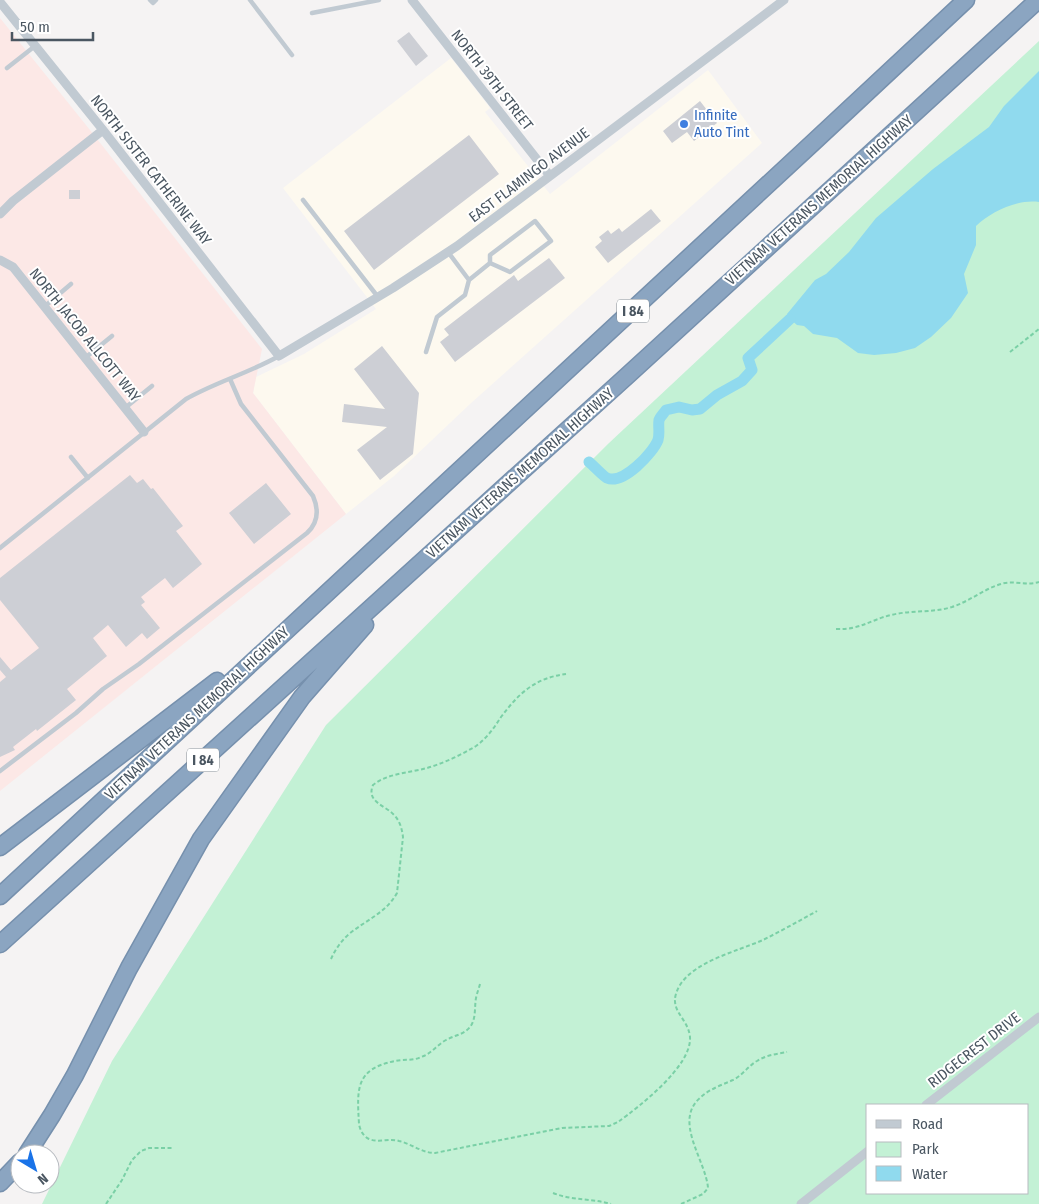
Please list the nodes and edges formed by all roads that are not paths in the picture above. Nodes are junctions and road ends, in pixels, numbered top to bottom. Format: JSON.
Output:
{"nodes":[{"id":1,"x":150,"y":0,"type":"edge"},
{"id":2,"x":156,"y":0,"type":"edge"},
{"id":3,"x":250,"y":0,"type":"edge"},
{"id":4,"x":379,"y":0,"type":"edge"},
{"id":5,"x":412,"y":0,"type":"edge"},
{"id":6,"x":784,"y":0,"type":"edge"},
{"id":7,"x":966,"y":0,"type":"edge"},
{"id":8,"x":1038,"y":0,"type":"edge"},
{"id":9,"x":0,"y":2,"type":"edge"},
{"id":10,"x":312,"y":13,"type":"dead end"},
{"id":11,"x":36,"y":46,"type":"junction"},
{"id":12,"x":292,"y":55,"type":"dead end"},
{"id":13,"x":7,"y":68,"type":"dead end"},
{"id":14,"x":103,"y":130,"type":"junction"},
{"id":15,"x":550,"y":176,"type":"junction"},
{"id":16,"x":304,"y":200,"type":"dead end"},
{"id":17,"x":0,"y":214,"type":"edge"},
{"id":18,"x":448,"y":252,"type":"junction"},
{"id":19,"x":0,"y":260,"type":"edge"},
{"id":20,"x":490,"y":263,"type":"junction"},
{"id":21,"x":469,"y":280,"type":"junction"},
{"id":22,"x":71,"y":284,"type":"dead end"},
{"id":23,"x":378,"y":297,"type":"junction"},
{"id":24,"x":44,"y":307,"type":"junction"},
{"id":25,"x":112,"y":336,"type":"dead end"},
{"id":26,"x":426,"y":352,"type":"dead end"},
{"id":27,"x":279,"y":356,"type":"junction"},
{"id":28,"x":85,"y":358,"type":"junction"},
{"id":29,"x":230,"y":379,"type":"junction"},
{"id":30,"x":152,"y":386,"type":"dead end"},
{"id":31,"x":125,"y":408,"type":"junction"},
{"id":32,"x":144,"y":432,"type":"junction"},
{"id":33,"x":71,"y":457,"type":"dead end"},
{"id":34,"x":88,"y":478,"type":"junction"},
{"id":35,"x":0,"y":548,"type":"edge"},
{"id":36,"x":406,"y":576,"type":"junction"},
{"id":37,"x":298,"y":619,"type":"junction"},
{"id":38,"x":0,"y":771,"type":"edge"},
{"id":39,"x":0,"y":847,"type":"edge"},
{"id":40,"x":0,"y":896,"type":"edge"},
{"id":41,"x":0,"y":944,"type":"edge"},
{"id":42,"x":1039,"y":1017,"type":"edge"},
{"id":43,"x":927,"y":1104,"type":"edge"},
{"id":44,"x":33,"y":1144,"type":"edge"},
{"id":45,"x":866,"y":1153,"type":"edge"},
{"id":46,"x":10,"y":1172,"type":"edge"},
{"id":47,"x":0,"y":1183,"type":"edge"},
{"id":48,"x":801,"y":1204,"type":"edge"}],
"edges":[{"from":1,"to":2,"type":"lane"},
{"from":3,"to":12,"type":"lane"},
{"from":4,"to":10,"type":"lane"},
{"from":5,"to":15,"type":"street","name":"NORTH 39TH STREET"},
{"from":6,"to":15,"type":"street","name":"EAST FLAMINGO AVENUE"},
{"from":7,"to":37,"type":"highway","name":"VIETNAM VETERANS MEMORIAL HIGHWAY","number":"I 84"},
{"from":8,"to":36,"type":"highway","name":"VIETNAM VETERANS MEMORIAL HIGHWAY","number":"I 84"},
{"from":9,"to":11,"type":"street","name":"NORTH SISTER CATHERINE WAY"},
{"from":11,"to":13,"type":"lane"},
{"from":11,"to":14,"type":"street","name":"NORTH SISTER CATHERINE WAY"},
{"from":14,"to":17,"type":"street"},
{"from":14,"to":27,"type":"street","name":"NORTH SISTER CATHERINE WAY"},
{"from":15,"to":18,"type":"street","name":"EAST FLAMINGO AVENUE"},
{"from":16,"to":23,"type":"lane"},
{"from":18,"to":21,"type":"lane"},
{"from":18,"to":23,"type":"street","name":"EAST FLAMINGO AVENUE"},
{"from":19,"to":24,"type":"street","name":"NORTH JACOB ALLCOTT WAY"},
{"from":20,"to":20,"type":"lane"},
{"from":20,"to":21,"type":"lane"},
{"from":21,"to":26,"type":"lane"},
{"from":22,"to":24,"type":"lane"},
{"from":23,"to":27,"type":"street","name":"EAST FLAMINGO AVENUE"},
{"from":24,"to":28,"type":"street","name":"NORTH JACOB ALLCOTT WAY"},
{"from":25,"to":28,"type":"lane"},
{"from":27,"to":29,"type":"lane"},
{"from":28,"to":31,"type":"street","name":"NORTH JACOB ALLCOTT WAY"},
{"from":29,"to":32,"type":"lane"},
{"from":29,"to":38,"type":"lane"},
{"from":30,"to":31,"type":"lane"},
{"from":31,"to":32,"type":"street","name":"NORTH JACOB ALLCOTT WAY"},
{"from":32,"to":34,"type":"lane"},
{"from":33,"to":34,"type":"lane"},
{"from":34,"to":35,"type":"lane"},
{"from":36,"to":41,"type":"highway","name":"VIETNAM VETERANS MEMORIAL HIGHWAY","number":"I 84"},
{"from":36,"to":44,"type":"highway"},
{"from":37,"to":39,"type":"highway"},
{"from":37,"to":40,"type":"highway","name":"VIETNAM VETERANS MEMORIAL HIGHWAY","number":"I 84"},
{"from":42,"to":43,"type":"street","name":"RIDGECREST DRIVE"},
{"from":45,"to":48,"type":"street"},
{"from":46,"to":47,"type":"highway"}]}
